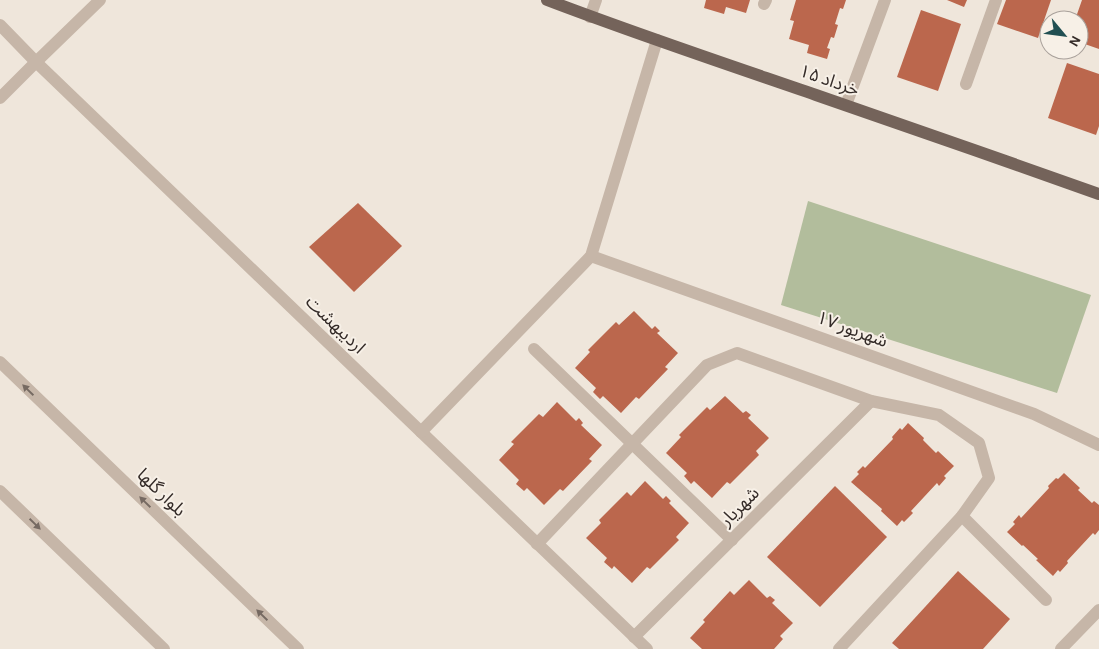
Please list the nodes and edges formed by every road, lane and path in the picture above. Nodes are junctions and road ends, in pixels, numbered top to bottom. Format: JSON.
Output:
{"nodes":[{"id":1,"x":100,"y":0,"type":"edge"},
{"id":2,"x":547,"y":0,"type":"edge"},
{"id":3,"x":596,"y":0,"type":"edge"},
{"id":4,"x":885,"y":0,"type":"edge"},
{"id":5,"x":996,"y":0,"type":"edge"},
{"id":6,"x":590,"y":17,"type":"junction"},
{"id":7,"x":0,"y":25,"type":"edge"},
{"id":8,"x":657,"y":40,"type":"junction"},
{"id":9,"x":36,"y":62,"type":"junction"},
{"id":10,"x":966,"y":84,"type":"dead end"},
{"id":11,"x":0,"y":98,"type":"edge"},
{"id":12,"x":846,"y":105,"type":"junction"},
{"id":13,"x":1099,"y":194,"type":"edge"},
{"id":14,"x":591,"y":256,"type":"junction"},
{"id":15,"x":534,"y":349,"type":"dead end"},
{"id":16,"x":0,"y":362,"type":"edge"},
{"id":17,"x":871,"y":401,"type":"junction"},
{"id":18,"x":420,"y":432,"type":"junction"},
{"id":19,"x":633,"y":444,"type":"junction"},
{"id":20,"x":1099,"y":445,"type":"edge"},
{"id":21,"x":0,"y":491,"type":"edge"},
{"id":22,"x":962,"y":516,"type":"junction"},
{"id":23,"x":732,"y":540,"type":"junction"},
{"id":24,"x":538,"y":544,"type":"junction"},
{"id":25,"x":1046,"y":600,"type":"dead end"},
{"id":26,"x":1099,"y":610,"type":"edge"},
{"id":27,"x":634,"y":637,"type":"junction"},
{"id":28,"x":164,"y":649,"type":"edge"},
{"id":29,"x":298,"y":649,"type":"edge"},
{"id":30,"x":647,"y":649,"type":"edge"},
{"id":31,"x":839,"y":649,"type":"edge"},
{"id":32,"x":1061,"y":649,"type":"edge"}],
"edges":[{"from":1,"to":9,"type":"street"},
{"from":2,"to":6,"type":"main road","name":"۱۵ خرداد"},
{"from":3,"to":6,"type":"street"},
{"from":4,"to":12,"type":"street"},
{"from":5,"to":10,"type":"street"},
{"from":6,"to":8,"type":"main road","name":"۱۵ خرداد"},
{"from":7,"to":9,"type":"street","name":"اردیبهشت"},
{"from":8,"to":12,"type":"main road","name":"۱۵ خرداد"},
{"from":8,"to":14,"type":"street"},
{"from":9,"to":11,"type":"street"},
{"from":9,"to":18,"type":"street","name":"اردیبهشت"},
{"from":12,"to":13,"type":"main road","name":"۱۵ خرداد"},
{"from":14,"to":18,"type":"street"},
{"from":14,"to":20,"type":"street","name":"۱۷ شهریور"},
{"from":15,"to":19,"type":"street"},
{"from":29,"to":16,"type":"street","name":"بلوار گلها","one_way":true},
{"from":17,"to":19,"type":"street"},
{"from":17,"to":22,"type":"street"},
{"from":17,"to":23,"type":"street","name":"شهریار"},
{"from":18,"to":24,"type":"street","name":"اردیبهشت"},
{"from":19,"to":23,"type":"street"},
{"from":19,"to":24,"type":"street"},
{"from":21,"to":28,"type":"street","one_way":true},
{"from":22,"to":25,"type":"street"},
{"from":22,"to":31,"type":"street"},
{"from":23,"to":27,"type":"street","name":"شهریار"},
{"from":24,"to":27,"type":"street","name":"اردیبهشت"},
{"from":26,"to":32,"type":"street"},
{"from":27,"to":30,"type":"street","name":"اردیبهشت"}]}
